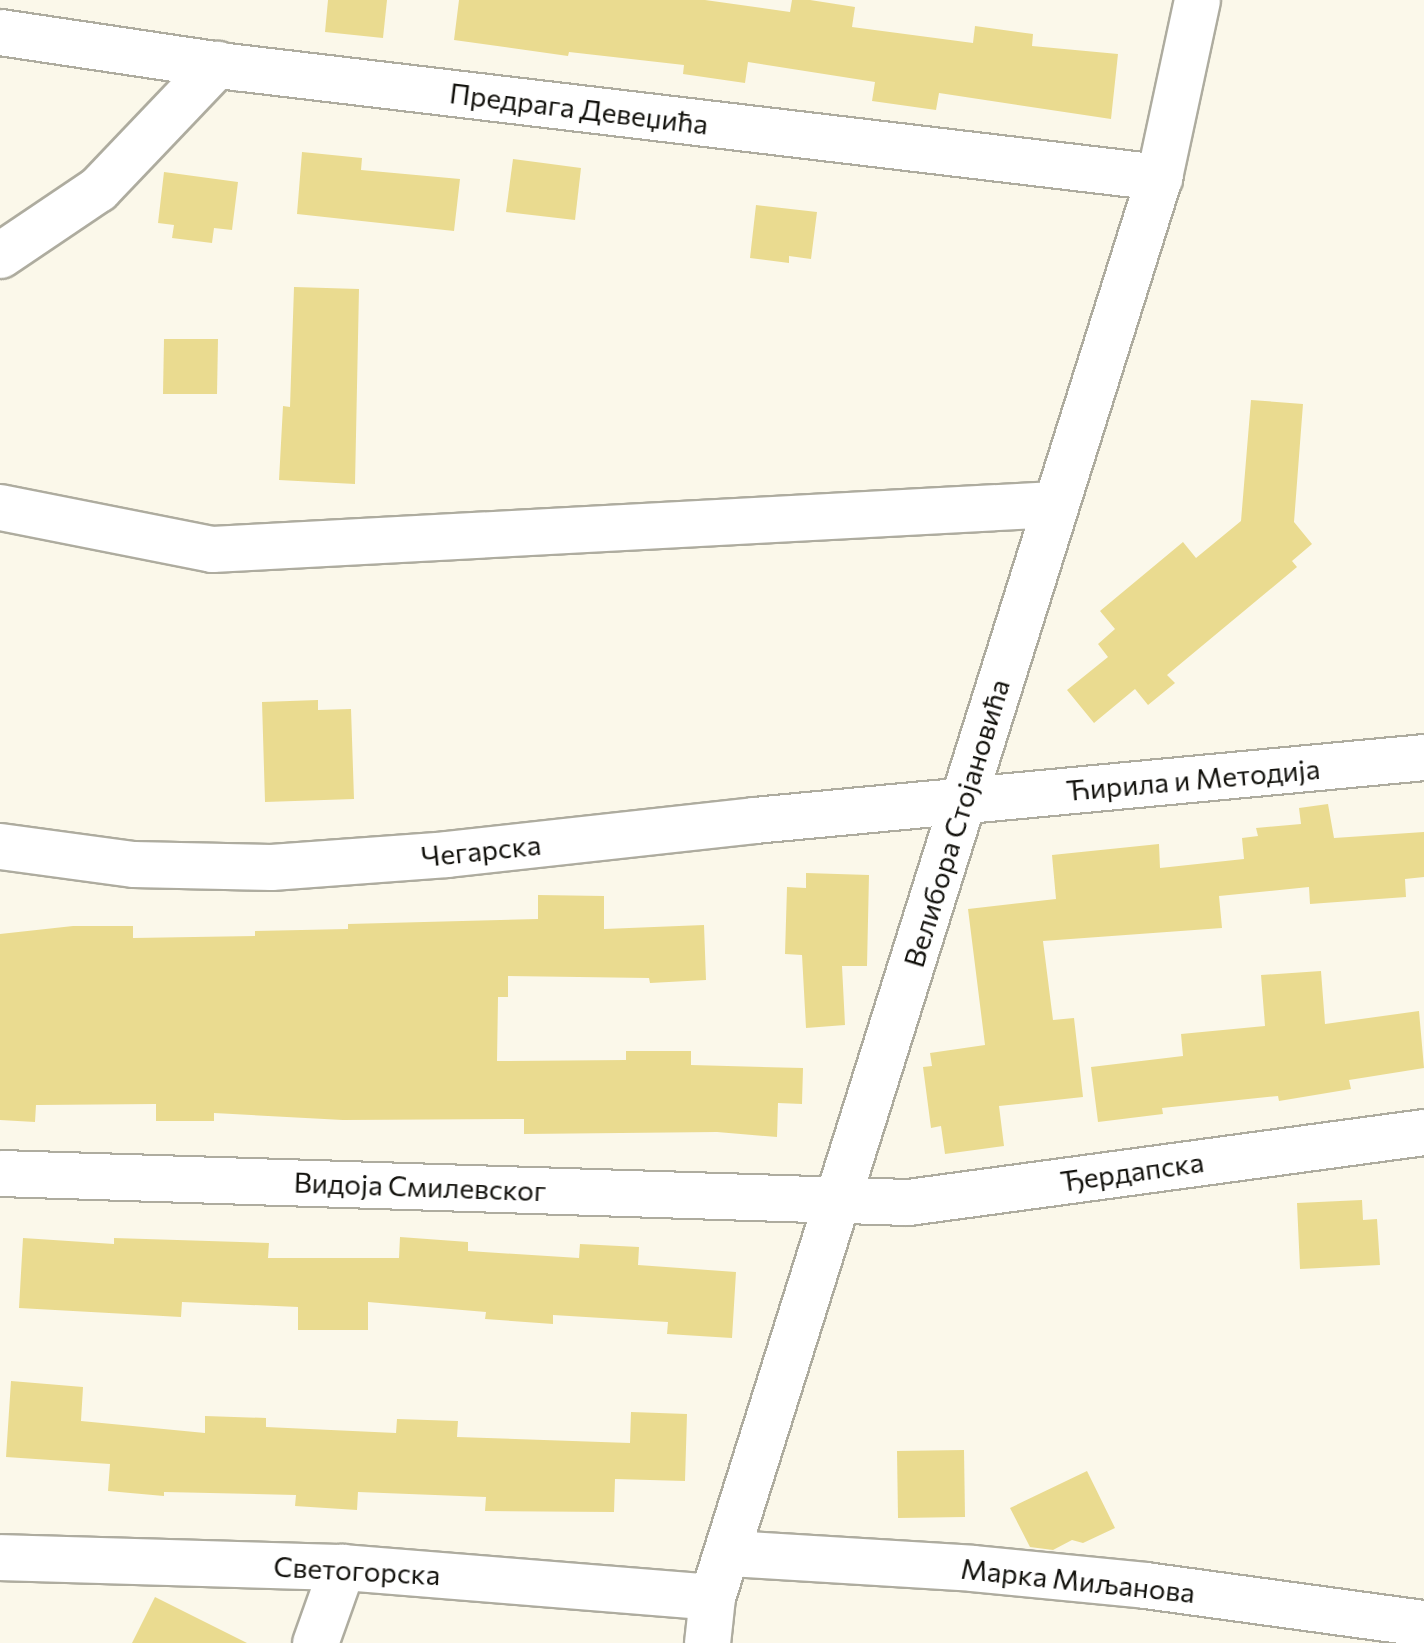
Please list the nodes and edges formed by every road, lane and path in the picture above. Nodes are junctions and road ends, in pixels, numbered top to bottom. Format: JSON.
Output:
{"nodes":[{"id":1,"x":1197,"y":0,"type":"edge"},
{"id":2,"x":0,"y":32,"type":"edge"},
{"id":3,"x":217,"y":64,"type":"junction"},
{"id":4,"x":1158,"y":177,"type":"junction"},
{"id":5,"x":0,"y":255,"type":"edge"},
{"id":6,"x":1055,"y":504,"type":"junction"},
{"id":7,"x":0,"y":508,"type":"edge"},
{"id":8,"x":1424,"y":757,"type":"edge"},
{"id":9,"x":962,"y":800,"type":"junction"},
{"id":10,"x":0,"y":846,"type":"edge"},
{"id":11,"x":1424,"y":1132,"type":"edge"},
{"id":12,"x":0,"y":1173,"type":"edge"},
{"id":13,"x":840,"y":1199,"type":"junction"},
{"id":14,"x":730,"y":1553,"type":"junction"},
{"id":15,"x":0,"y":1557,"type":"edge"},
{"id":16,"x":342,"y":1567,"type":"junction"},
{"id":17,"x":712,"y":1597,"type":"junction"},
{"id":18,"x":1424,"y":1623,"type":"edge"},
{"id":19,"x":315,"y":1643,"type":"edge"},
{"id":20,"x":707,"y":1643,"type":"edge"}],
"edges":[{"from":1,"to":4,"type":"street","name":"Велибора Стојановића"},
{"from":2,"to":3,"type":"street","name":"Предрага Девеџића"},
{"from":3,"to":4,"type":"street","name":"Предрага Девеџића"},
{"from":3,"to":5,"type":"street"},
{"from":4,"to":6,"type":"street","name":"Велибора Стојановића"},
{"from":6,"to":7,"type":"street"},
{"from":6,"to":9,"type":"street","name":"Велибора Стојановића"},
{"from":8,"to":9,"type":"street","name":"Ћирила и Методија"},
{"from":9,"to":10,"type":"street","name":"Чегарска"},
{"from":9,"to":13,"type":"street","name":"Велибора Стојановића"},
{"from":11,"to":13,"type":"street","name":"Ђердапска"},
{"from":12,"to":13,"type":"street","name":"Видоја Смилевског"},
{"from":13,"to":14,"type":"street","name":"Велибора Стојановића"},
{"from":14,"to":17,"type":"street","name":"Велибора Стојановића"},
{"from":14,"to":18,"type":"street","name":"Марка Миљанова"},
{"from":15,"to":16,"type":"street","name":"Светогорска"},
{"from":16,"to":17,"type":"street","name":"Светогорска"},
{"from":16,"to":19,"type":"street"},
{"from":17,"to":20,"type":"street","name":"Велибора Стојановића"}]}
